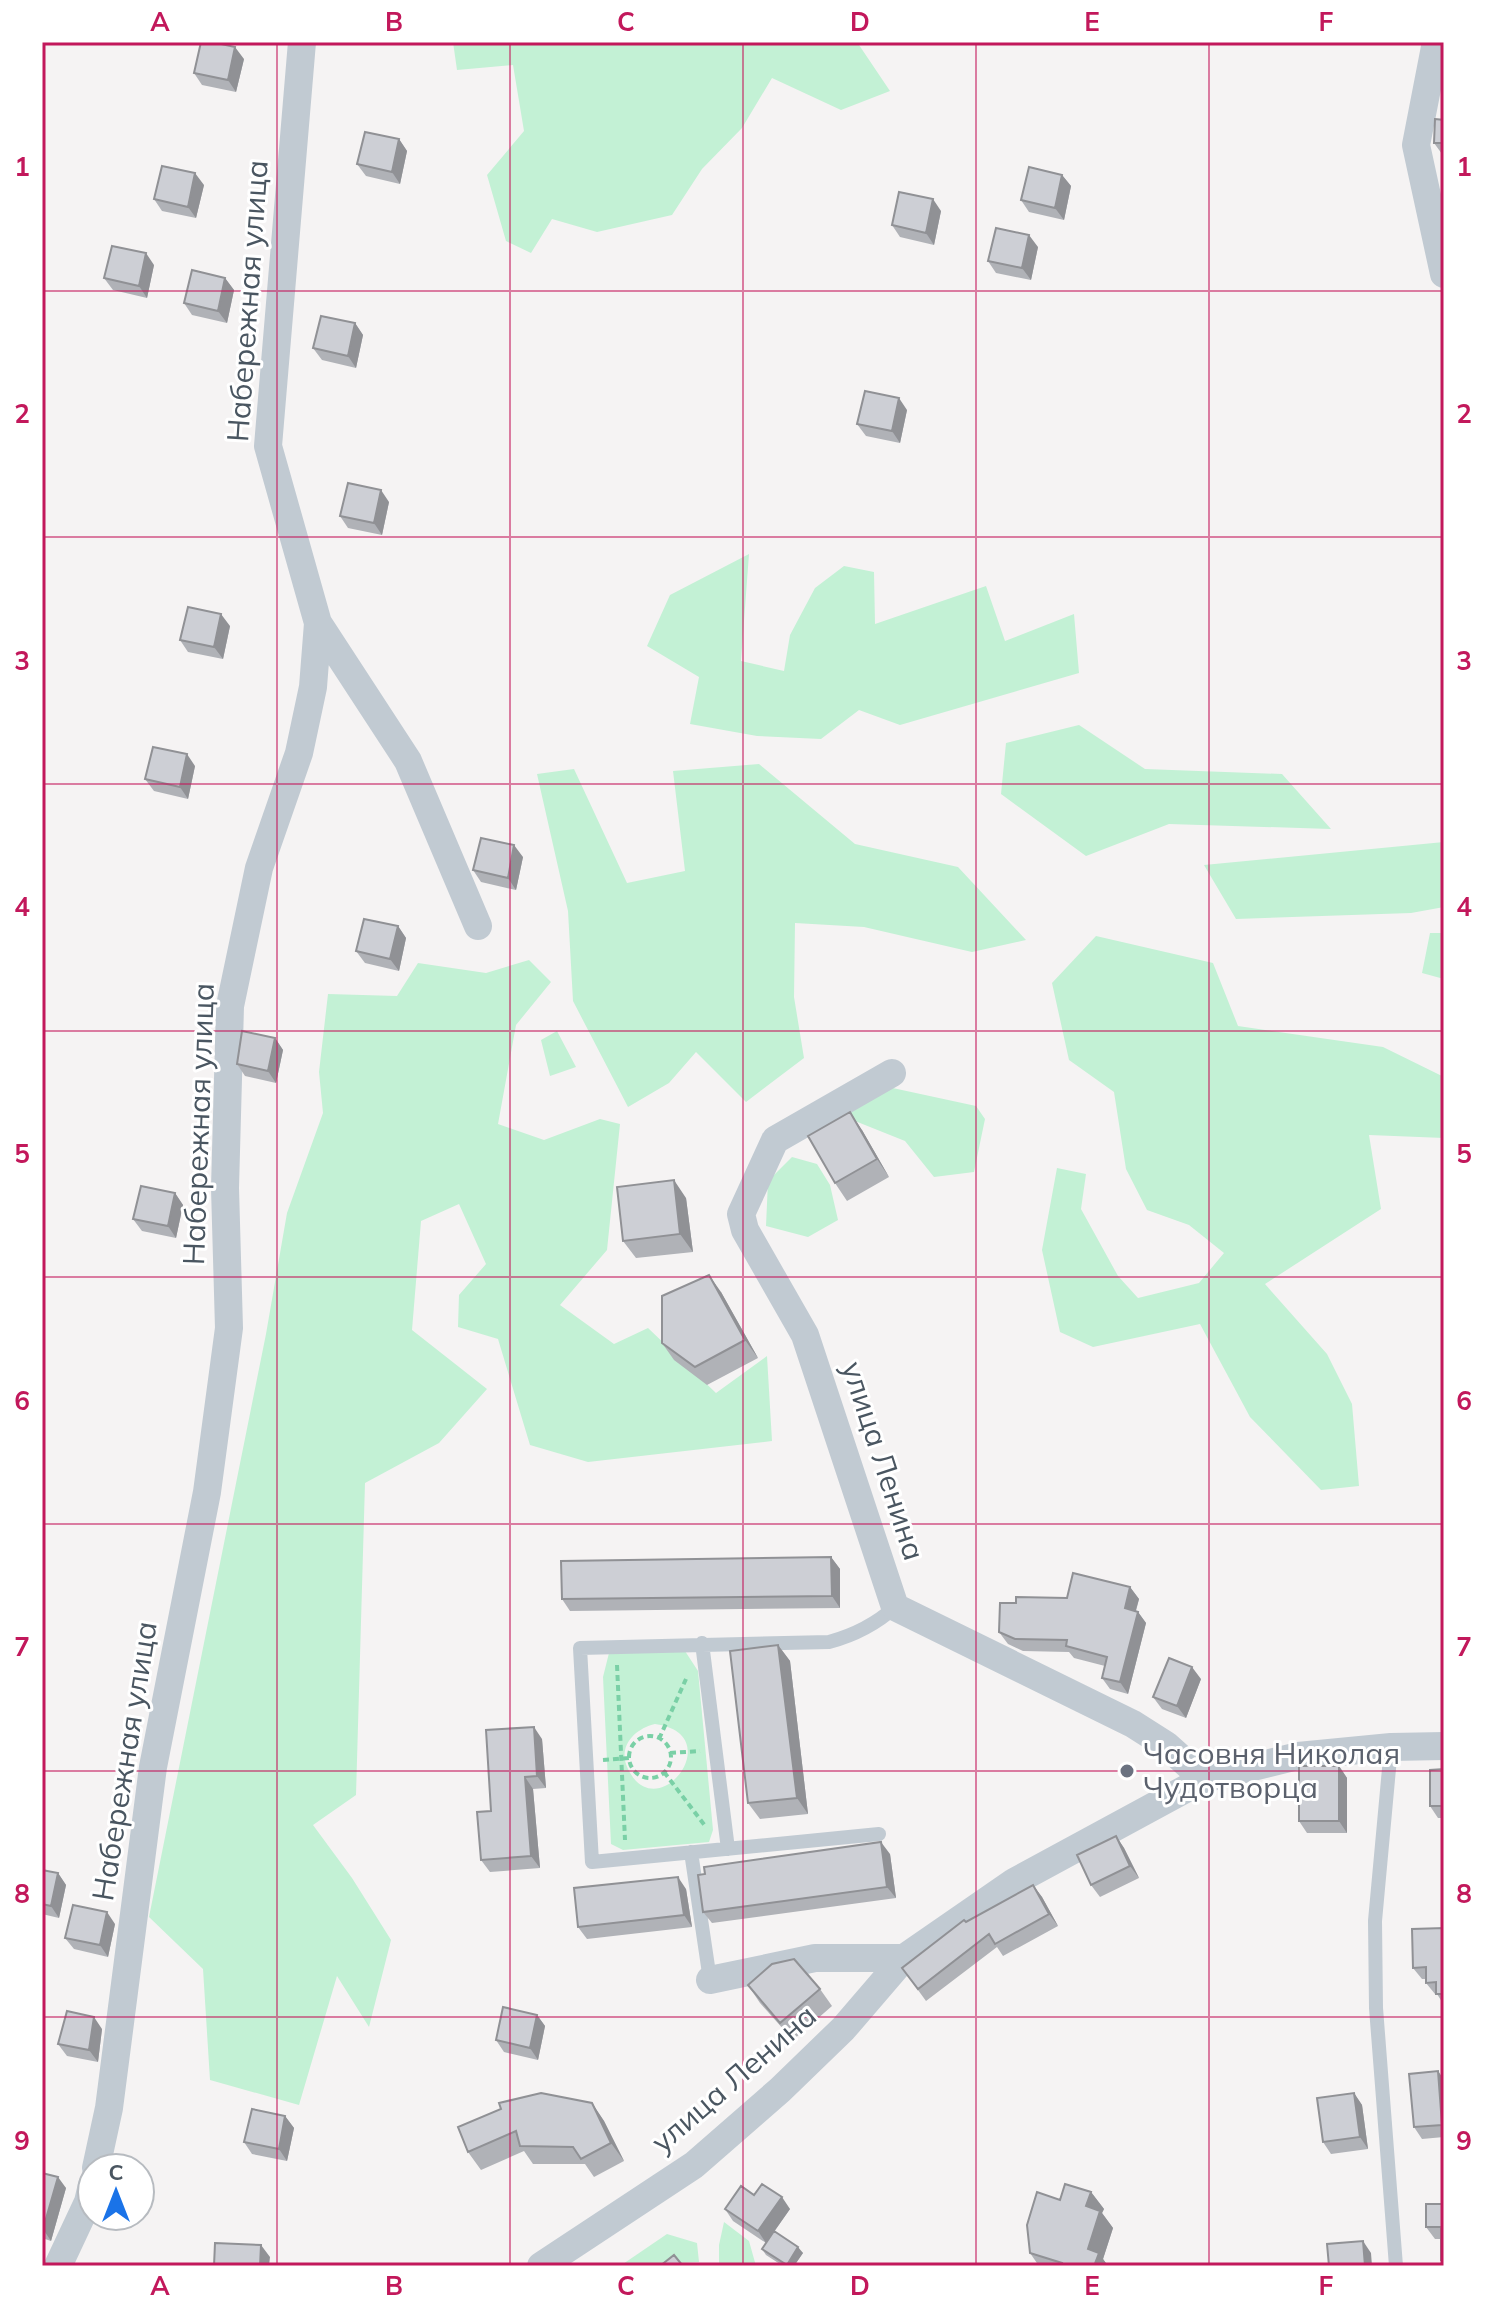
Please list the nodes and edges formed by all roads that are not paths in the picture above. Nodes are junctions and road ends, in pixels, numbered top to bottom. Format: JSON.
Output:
{"nodes":[{"id":1,"x":302,"y":42,"type":"edge"},
{"id":2,"x":1436,"y":42,"type":"edge"},
{"id":3,"x":1444,"y":274,"type":"edge"},
{"id":4,"x":318,"y":623,"type":"junction"},
{"id":5,"x":478,"y":926,"type":"dead end"},
{"id":6,"x":892,"y":1073,"type":"dead end"},
{"id":7,"x":895,"y":1607,"type":"junction"},
{"id":8,"x":702,"y":1643,"type":"junction"},
{"id":9,"x":1444,"y":1746,"type":"edge"},
{"id":10,"x":1391,"y":1747,"type":"junction"},
{"id":11,"x":1204,"y":1779,"type":"junction"},
{"id":12,"x":879,"y":1834,"type":"dead end"},
{"id":13,"x":726,"y":1849,"type":"junction"},
{"id":14,"x":691,"y":1852,"type":"junction"},
{"id":15,"x":904,"y":1958,"type":"junction"},
{"id":16,"x":710,"y":1980,"type":"joint"},
{"id":17,"x":99,"y":2152,"type":"edge"},
{"id":18,"x":76,"y":2228,"type":"edge"},
{"id":19,"x":58,"y":2266,"type":"edge"},
{"id":20,"x":541,"y":2266,"type":"edge"},
{"id":21,"x":1396,"y":2266,"type":"edge"}],
"edges":[{"from":1,"to":4,"type":"street","name":"Набережная улица"},
{"from":2,"to":3,"type":"street"},
{"from":4,"to":5,"type":"street"},
{"from":4,"to":17,"type":"street","name":"Набережная улица"},
{"from":6,"to":7,"type":"street","name":"улица Ленина"},
{"from":7,"to":8,"type":"lane"},
{"from":7,"to":11,"type":"street","name":"улица Ленина"},
{"from":8,"to":13,"type":"lane"},
{"from":8,"to":14,"type":"lane"},
{"from":9,"to":10,"type":"street","name":"улица Ленина"},
{"from":10,"to":11,"type":"street","name":"улица Ленина"},
{"from":10,"to":21,"type":"lane"},
{"from":11,"to":15,"type":"street","name":"улица Ленина"},
{"from":12,"to":13,"type":"lane"},
{"from":13,"to":14,"type":"lane"},
{"from":14,"to":16,"type":"lane"},
{"from":15,"to":16,"type":"street"},
{"from":15,"to":20,"type":"street","name":"улица Ленина"},
{"from":18,"to":19,"type":"street"}]}
